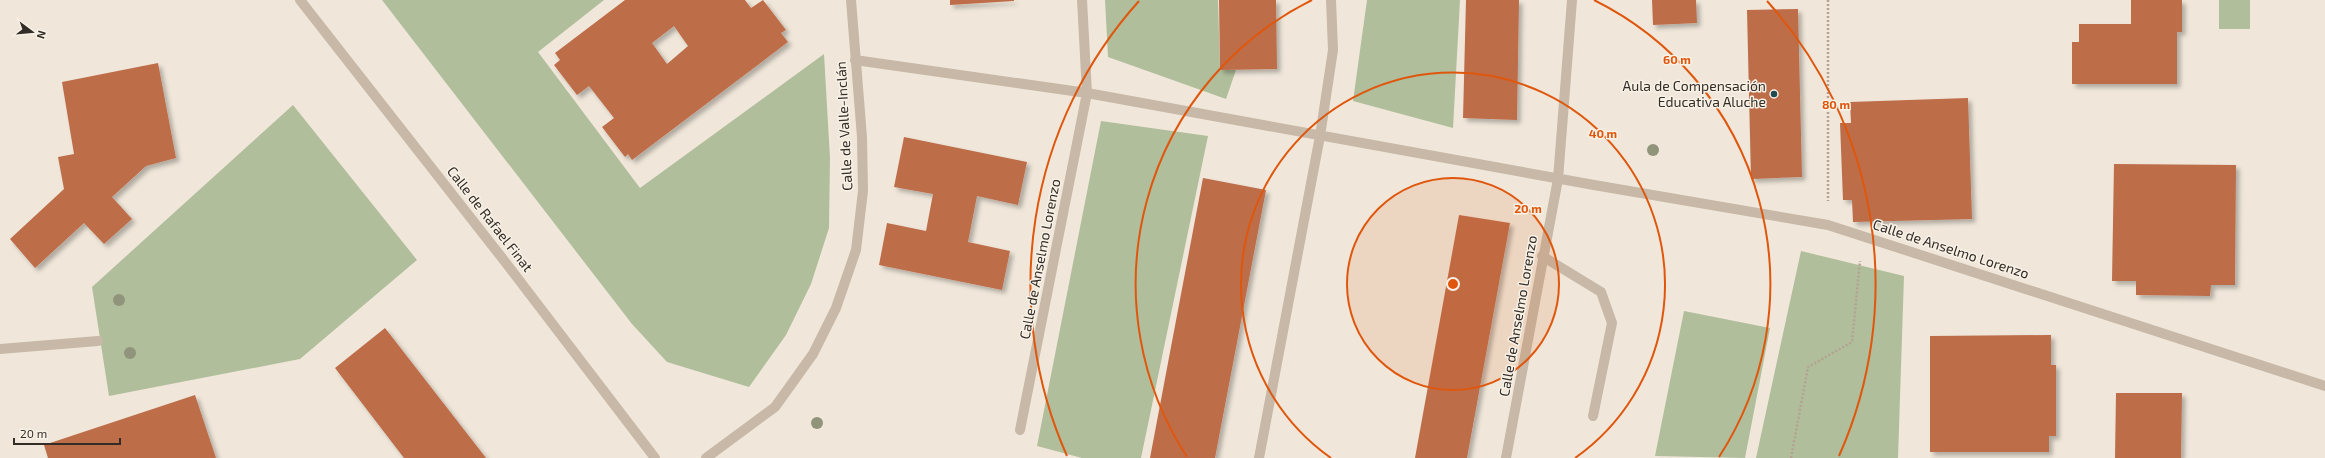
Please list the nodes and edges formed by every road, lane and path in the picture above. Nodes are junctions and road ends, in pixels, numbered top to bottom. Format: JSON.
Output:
{"nodes":[{"id":1,"x":851,"y":0,"type":"edge"},
{"id":2,"x":1082,"y":0,"type":"edge"},
{"id":3,"x":1331,"y":0,"type":"edge"},
{"id":4,"x":1572,"y":0,"type":"edge"},
{"id":5,"x":1828,"y":0,"type":"edge"},
{"id":6,"x":304,"y":1,"type":"edge"},
{"id":7,"x":855,"y":60,"type":"junction"},
{"id":8,"x":1087,"y":94,"type":"junction"},
{"id":9,"x":1320,"y":136,"type":"junction"},
{"id":10,"x":1558,"y":179,"type":"junction"},
{"id":11,"x":1828,"y":225,"type":"junction"},
{"id":12,"x":1862,"y":235,"type":"junction"},
{"id":13,"x":1542,"y":256,"type":"junction"},
{"id":14,"x":98,"y":341,"type":"dead end"},
{"id":15,"x":0,"y":349,"type":"edge"},
{"id":16,"x":2325,"y":386,"type":"edge"},
{"id":17,"x":1593,"y":416,"type":"dead end"},
{"id":18,"x":1020,"y":430,"type":"dead end"},
{"id":19,"x":655,"y":458,"type":"edge"},
{"id":20,"x":706,"y":458,"type":"edge"},
{"id":21,"x":1259,"y":458,"type":"edge"},
{"id":22,"x":1506,"y":458,"type":"edge"},
{"id":23,"x":1791,"y":458,"type":"edge"}],
"edges":[{"from":1,"to":7,"type":"street","name":"Calle de Valle-Inclán"},
{"from":2,"to":8,"type":"street","name":"Calle de Anselmo Lorenzo"},
{"from":3,"to":9,"type":"street"},
{"from":4,"to":10,"type":"street","name":"Calle de Anselmo Lorenzo"},
{"from":5,"to":11,"type":"path"},
{"from":6,"to":19,"type":"street","name":"Calle de Rafael Finat"},
{"from":7,"to":8,"type":"street","name":"Calle de Anselmo Lorenzo"},
{"from":7,"to":20,"type":"street","name":"Calle de Valle-Inclán"},
{"from":8,"to":9,"type":"street","name":"Calle de Anselmo Lorenzo"},
{"from":8,"to":18,"type":"street","name":"Calle de Anselmo Lorenzo"},
{"from":9,"to":10,"type":"street","name":"Calle de Anselmo Lorenzo"},
{"from":9,"to":21,"type":"street"},
{"from":10,"to":11,"type":"street","name":"Calle de Anselmo Lorenzo"},
{"from":10,"to":13,"type":"street","name":"Calle de Anselmo Lorenzo"},
{"from":11,"to":12,"type":"street","name":"Calle de Anselmo Lorenzo"},
{"from":12,"to":16,"type":"street","name":"Calle de Anselmo Lorenzo"},
{"from":12,"to":23,"type":"path"},
{"from":13,"to":17,"type":"street"},
{"from":13,"to":22,"type":"street","name":"Calle de Anselmo Lorenzo"},
{"from":14,"to":15,"type":"street"}]}
